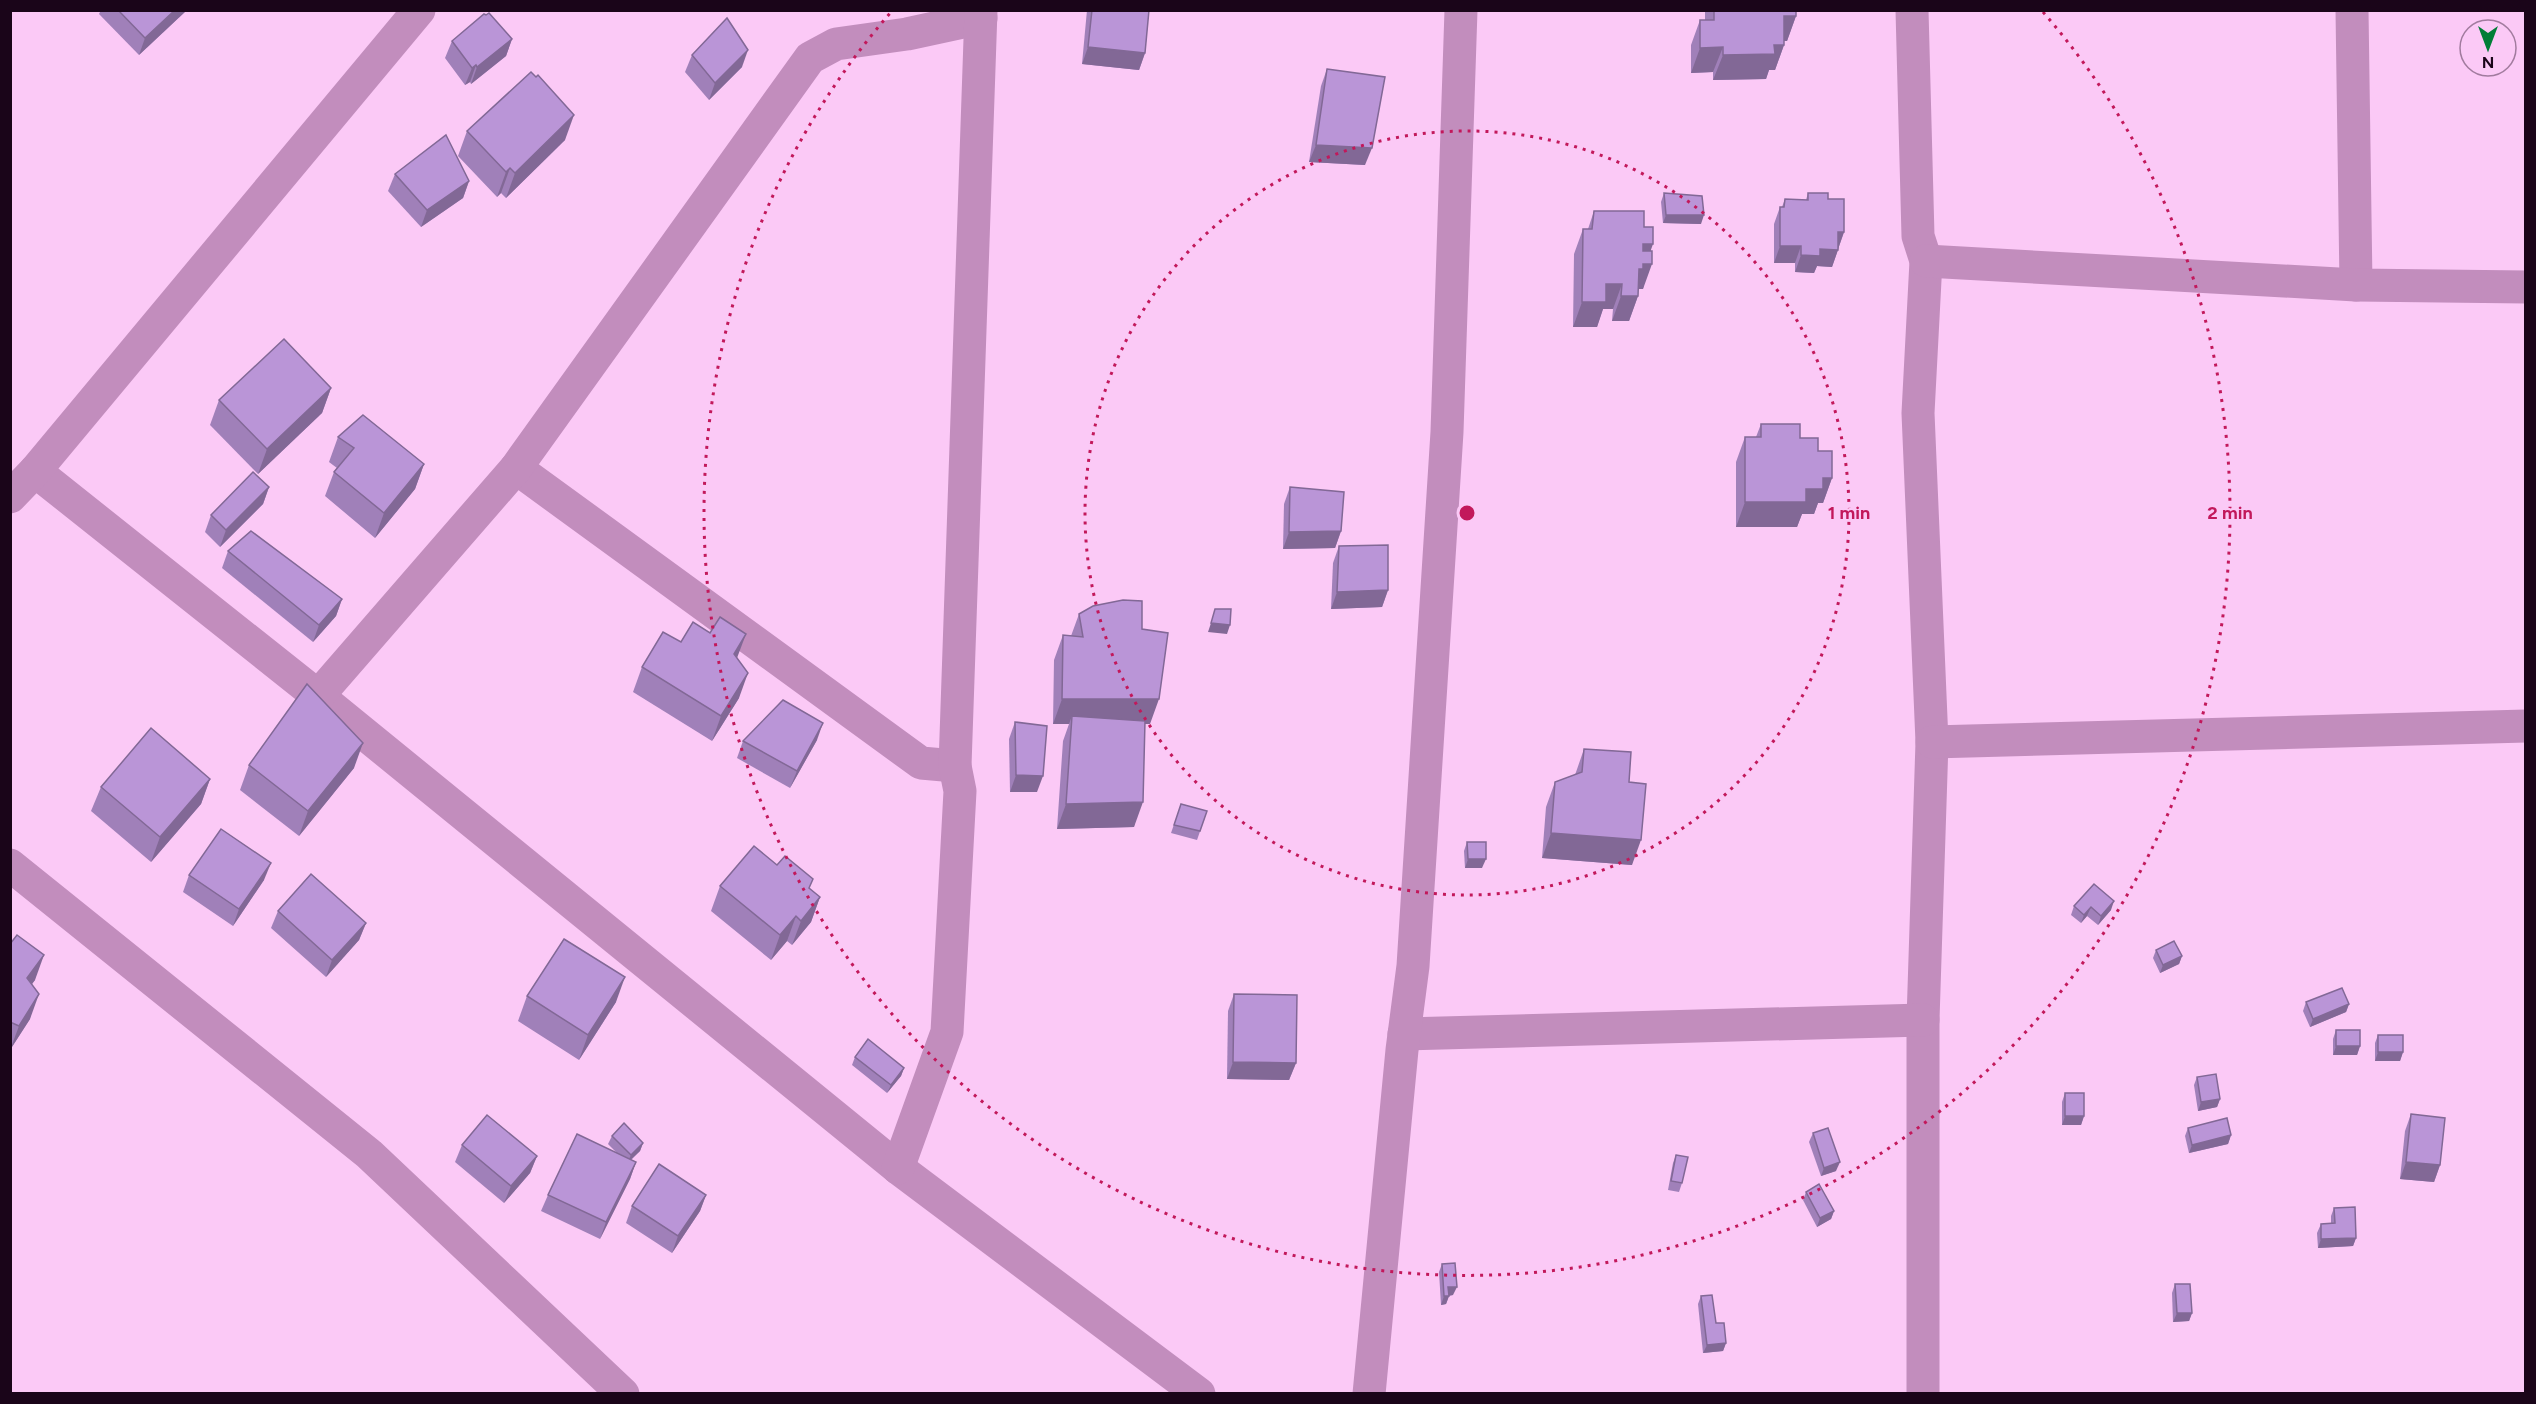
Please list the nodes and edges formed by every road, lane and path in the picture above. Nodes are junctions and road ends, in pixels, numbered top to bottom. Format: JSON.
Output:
{"nodes":[{"id":1,"x":1461,"y":10,"type":"edge"},
{"id":2,"x":1912,"y":10,"type":"edge"},
{"id":3,"x":2352,"y":10,"type":"edge"},
{"id":4,"x":981,"y":14,"type":"edge"},
{"id":5,"x":405,"y":16,"type":"edge"},
{"id":6,"x":1926,"y":261,"type":"junction"},
{"id":7,"x":2356,"y":285,"type":"junction"},
{"id":8,"x":2526,"y":287,"type":"edge"},
{"id":9,"x":516,"y":468,"type":"junction"},
{"id":10,"x":35,"y":471,"type":"junction"},
{"id":11,"x":10,"y":497,"type":"edge"},
{"id":12,"x":318,"y":696,"type":"junction"},
{"id":13,"x":2526,"y":726,"type":"edge"},
{"id":14,"x":1932,"y":742,"type":"junction"},
{"id":15,"x":955,"y":766,"type":"junction"},
{"id":16,"x":10,"y":865,"type":"edge"},
{"id":17,"x":1923,"y":1020,"type":"junction"},
{"id":18,"x":1404,"y":1034,"type":"junction"},
{"id":19,"x":898,"y":1168,"type":"junction"},
{"id":20,"x":622,"y":1394,"type":"edge"},
{"id":21,"x":1199,"y":1394,"type":"edge"},
{"id":22,"x":1369,"y":1394,"type":"edge"},
{"id":23,"x":1923,"y":1394,"type":"edge"}],
"edges":[{"from":1,"to":18,"type":"street"},
{"from":2,"to":6,"type":"street"},
{"from":3,"to":7,"type":"street"},
{"from":4,"to":9,"type":"street"},
{"from":4,"to":15,"type":"street"},
{"from":5,"to":10,"type":"street"},
{"from":6,"to":7,"type":"street"},
{"from":6,"to":14,"type":"street"},
{"from":7,"to":8,"type":"street"},
{"from":9,"to":12,"type":"street"},
{"from":9,"to":15,"type":"street"},
{"from":10,"to":11,"type":"street"},
{"from":10,"to":12,"type":"street"},
{"from":12,"to":19,"type":"street"},
{"from":13,"to":14,"type":"street"},
{"from":14,"to":17,"type":"street"},
{"from":15,"to":19,"type":"street"},
{"from":16,"to":20,"type":"street"},
{"from":17,"to":18,"type":"street"},
{"from":17,"to":23,"type":"street"},
{"from":18,"to":22,"type":"street"},
{"from":19,"to":21,"type":"street"}]}
